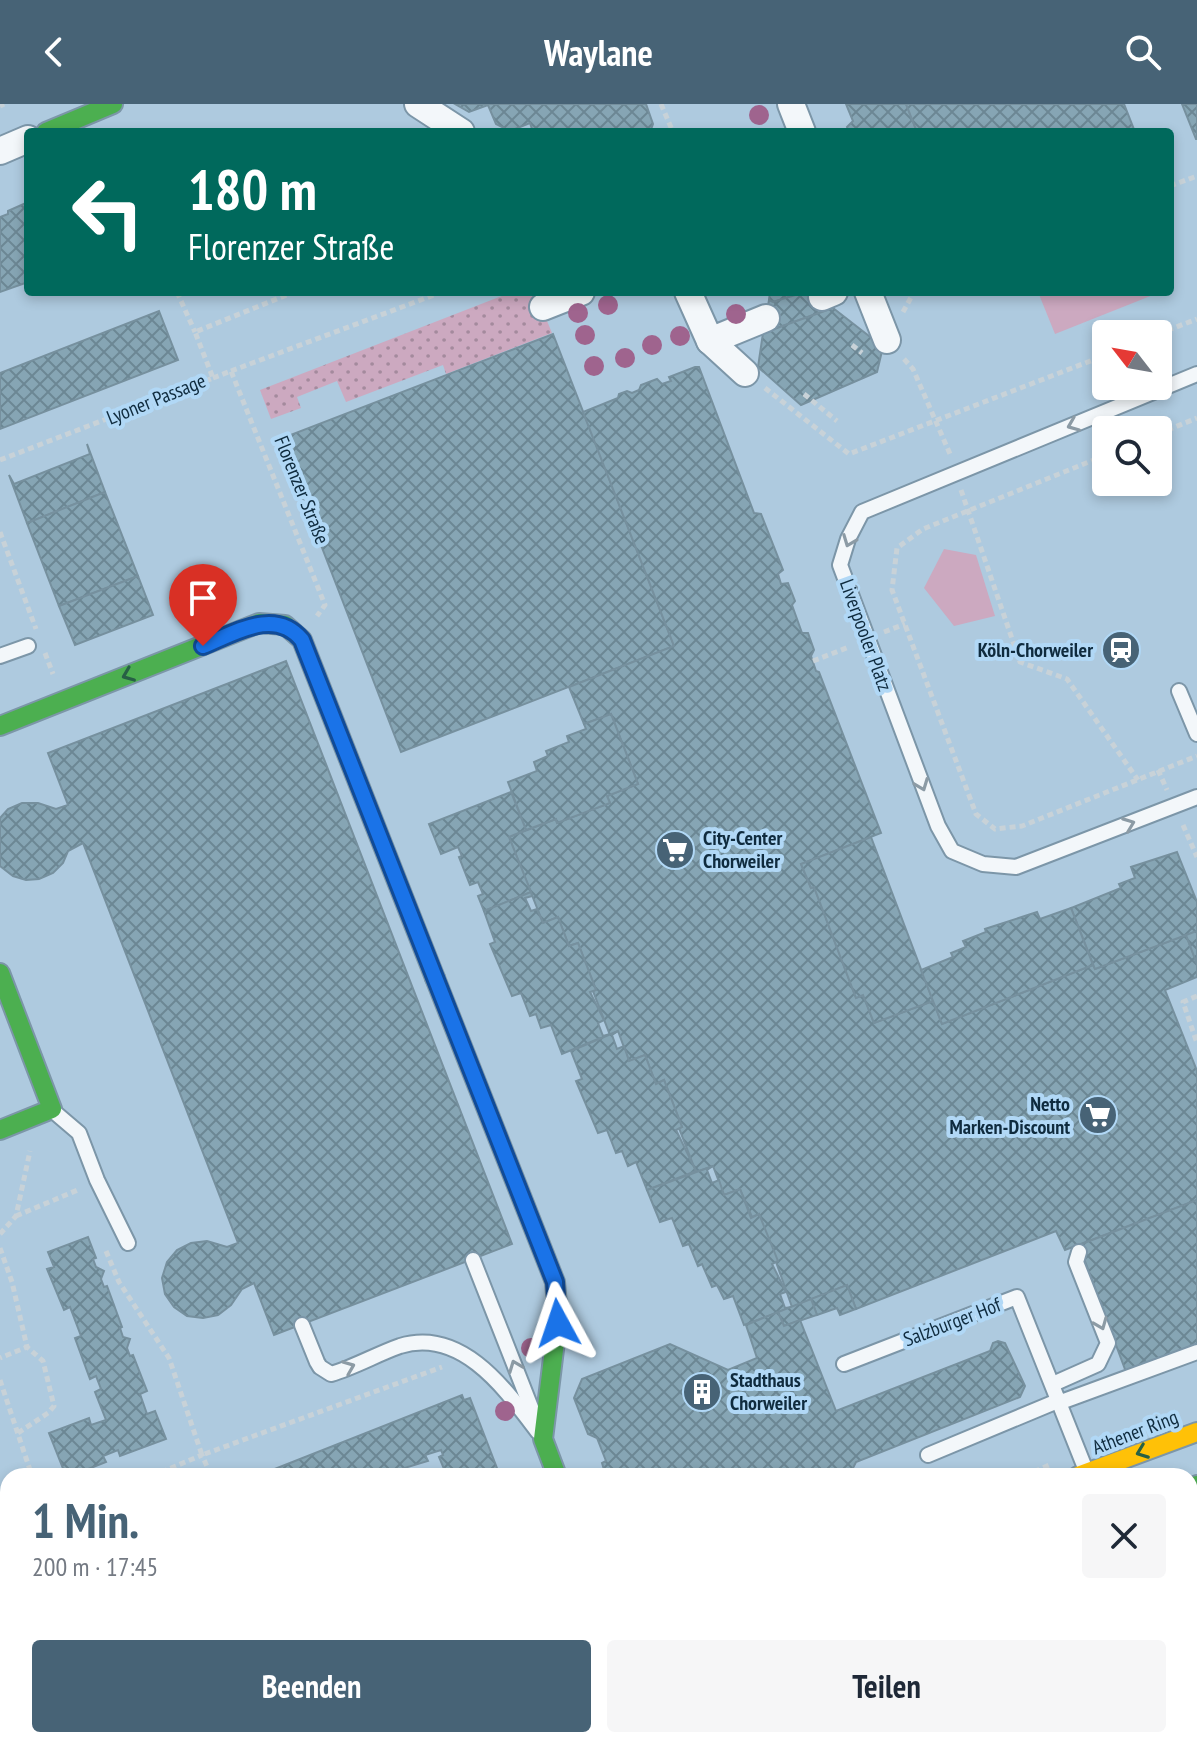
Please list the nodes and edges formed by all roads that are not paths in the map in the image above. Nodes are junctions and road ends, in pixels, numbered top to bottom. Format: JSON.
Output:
{"nodes":[{"id":1,"x":113,"y":104,"type":"edge"},
{"id":2,"x":418,"y":104,"type":"edge"},
{"id":3,"x":791,"y":104,"type":"edge"},
{"id":4,"x":56,"y":128,"type":"edge"},
{"id":5,"x":455,"y":128,"type":"edge"},
{"id":6,"x":800,"y":128,"type":"edge"},
{"id":7,"x":24,"y":141,"type":"edge"},
{"id":8,"x":0,"y":151,"type":"edge"},
{"id":9,"x":571,"y":296,"type":"edge"},
{"id":10,"x":690,"y":296,"type":"edge"},
{"id":11,"x":870,"y":296,"type":"edge"},
{"id":12,"x":543,"y":307,"type":"dead end"},
{"id":13,"x":766,"y":318,"type":"dead end"},
{"id":14,"x":887,"y":340,"type":"road end"},
{"id":15,"x":710,"y":341,"type":"junction"},
{"id":16,"x":745,"y":373,"type":"road end"},
{"id":17,"x":1197,"y":374,"type":"edge"},
{"id":18,"x":35,"y":645,"type":"road end"},
{"id":19,"x":0,"y":656,"type":"edge"},
{"id":20,"x":1179,"y":691,"type":"dead end"},
{"id":21,"x":0,"y":726,"type":"edge"},
{"id":22,"x":1197,"y":734,"type":"edge"},
{"id":23,"x":1197,"y":797,"type":"edge"},
{"id":24,"x":0,"y":973,"type":"edge"},
{"id":25,"x":52,"y":1109,"type":"junction"},
{"id":26,"x":0,"y":1130,"type":"edge"},
{"id":27,"x":128,"y":1243,"type":"dead end"},
{"id":28,"x":1079,"y":1252,"type":"dead end"},
{"id":29,"x":473,"y":1260,"type":"dead end"},
{"id":30,"x":302,"y":1325,"type":"dead end"},
{"id":31,"x":1197,"y":1352,"type":"edge"},
{"id":32,"x":844,"y":1364,"type":"dead end"},
{"id":33,"x":1053,"y":1384,"type":"junction"},
{"id":34,"x":1060,"y":1401,"type":"junction"},
{"id":35,"x":1197,"y":1432,"type":"edge"},
{"id":36,"x":543,"y":1439,"type":"junction"},
{"id":37,"x":928,"y":1455,"type":"dead end"},
{"id":38,"x":554,"y":1468,"type":"edge"},
{"id":39,"x":1083,"y":1468,"type":"edge"},
{"id":40,"x":1103,"y":1468,"type":"edge"}],
"edges":[{"from":1,"to":4,"type":"street"},
{"from":2,"to":5,"type":"street"},
{"from":3,"to":6,"type":"street"},
{"from":7,"to":8,"type":"street"},
{"from":9,"to":12,"type":"street"},
{"from":10,"to":15,"type":"street"},
{"from":11,"to":14,"type":"street"},
{"from":13,"to":15,"type":"street"},
{"from":15,"to":16,"type":"street"},
{"from":17,"to":23,"type":"lane","name":"Liverpooler Platz","one_way":true},
{"from":18,"to":19,"type":"lane"},
{"from":20,"to":22,"type":"lane"},
{"from":36,"to":21,"type":"street","one_way":true},
{"from":24,"to":25,"type":"street"},
{"from":25,"to":26,"type":"street"},
{"from":25,"to":27,"type":"lane"},
{"from":28,"to":33,"type":"lane","one_way":true},
{"from":36,"to":29,"type":"lane","one_way":true},
{"from":30,"to":36,"type":"lane","one_way":true},
{"from":31,"to":34,"type":"lane"},
{"from":32,"to":33,"type":"lane","name":"Salzburger Hof"},
{"from":33,"to":34,"type":"lane","name":"Salzburger Hof"},
{"from":34,"to":37,"type":"lane"},
{"from":34,"to":39,"type":"lane","name":"Salzburger Hof"},
{"from":35,"to":40,"type":"street","name":"Athener Ring","one_way":true},
{"from":36,"to":38,"type":"street"}]}
